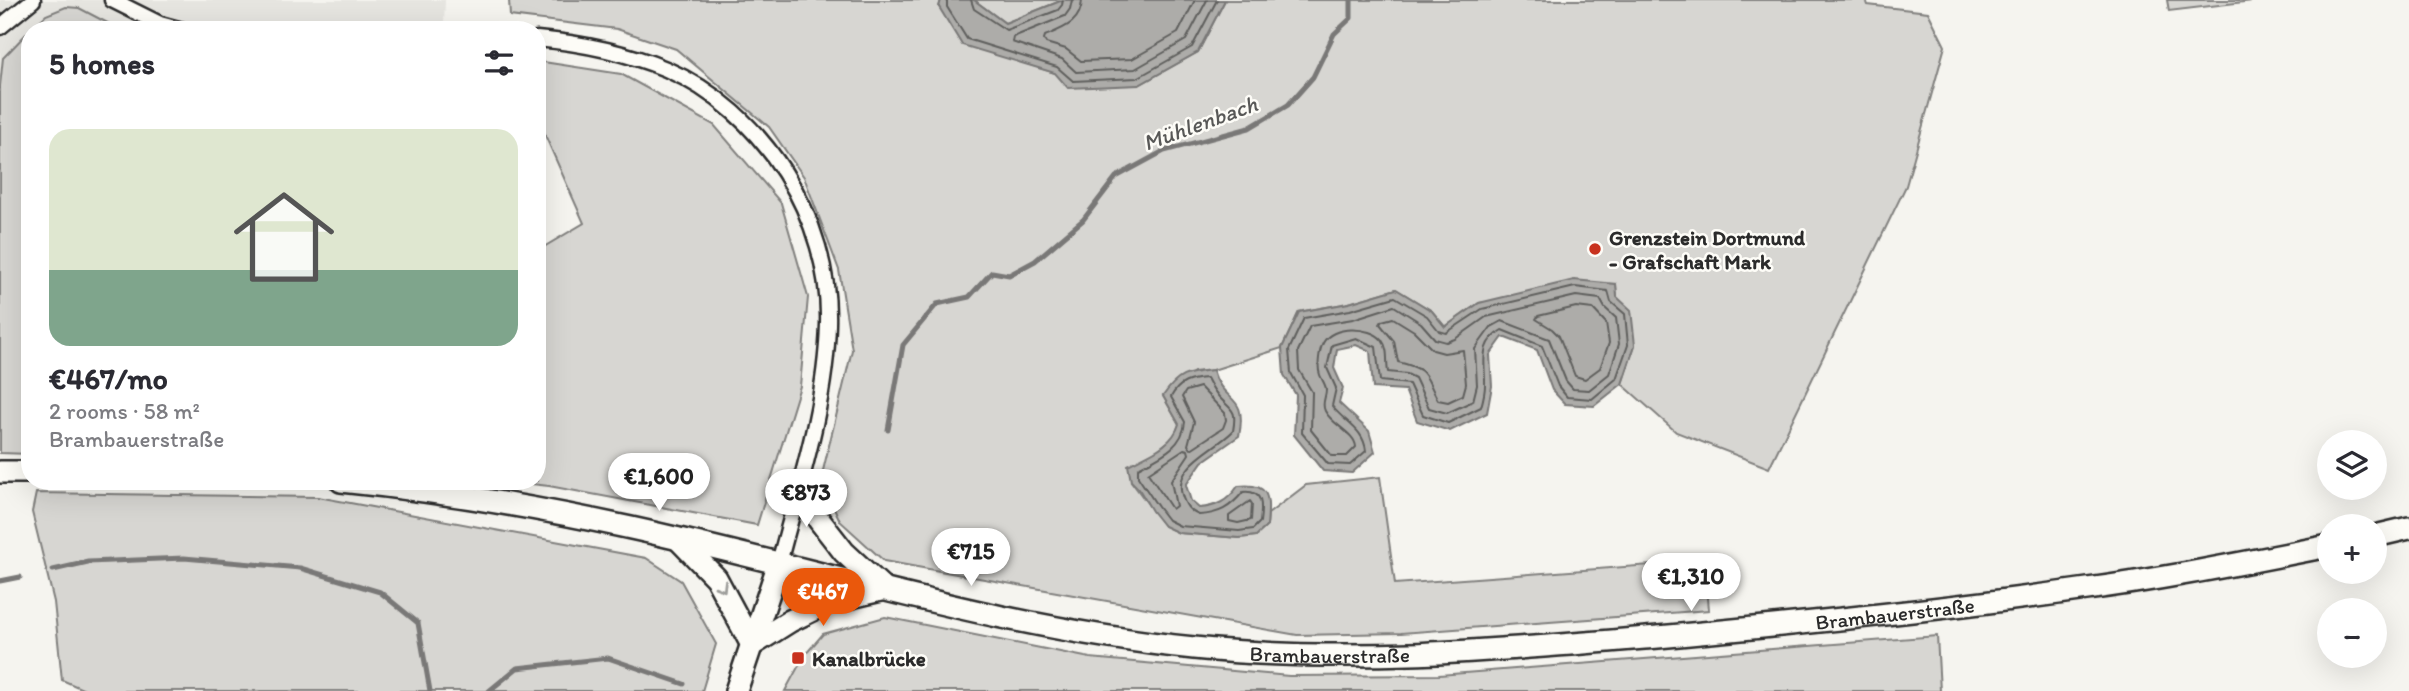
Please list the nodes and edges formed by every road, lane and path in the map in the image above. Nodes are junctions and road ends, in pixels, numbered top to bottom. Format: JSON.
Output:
{"nodes":[{"id":1,"x":33,"y":0,"type":"edge"},
{"id":2,"x":111,"y":0,"type":"edge"},
{"id":3,"x":154,"y":21,"type":"edge"},
{"id":4,"x":0,"y":27,"type":"edge"},
{"id":5,"x":546,"y":40,"type":"edge"},
{"id":6,"x":0,"y":471,"type":"edge"},
{"id":7,"x":21,"y":472,"type":"edge"},
{"id":8,"x":799,"y":486,"type":"junction"},
{"id":9,"x":422,"y":490,"type":"edge"},
{"id":10,"x":2409,"y":528,"type":"edge"},
{"id":11,"x":2387,"y":533,"type":"edge"},
{"id":12,"x":678,"y":539,"type":"junction"},
{"id":13,"x":2317,"y":548,"type":"edge"},
{"id":14,"x":779,"y":564,"type":"junction"},
{"id":15,"x":884,"y":589,"type":"junction"},
{"id":16,"x":752,"y":645,"type":"junction"},
{"id":17,"x":736,"y":691,"type":"edge"}],
"edges":[{"from":1,"to":4,"type":"street"},
{"from":2,"to":3,"type":"street"},
{"from":5,"to":8,"type":"street"},
{"from":6,"to":7,"type":"main road"},
{"from":8,"to":14,"type":"street"},
{"from":8,"to":15,"type":"main road"},
{"from":9,"to":12,"type":"main road","name":"Brambauerstraße"},
{"from":10,"to":11,"type":"main road"},
{"from":12,"to":14,"type":"main road","name":"Brambauerstraße"},
{"from":12,"to":16,"type":"main road","one_way":true},
{"from":13,"to":15,"type":"main road","name":"Brambauerstraße"},
{"from":14,"to":15,"type":"main road","name":"Brambauerstraße"},
{"from":14,"to":16,"type":"main road"},
{"from":15,"to":16,"type":"main road"},
{"from":16,"to":17,"type":"main road"}]}
